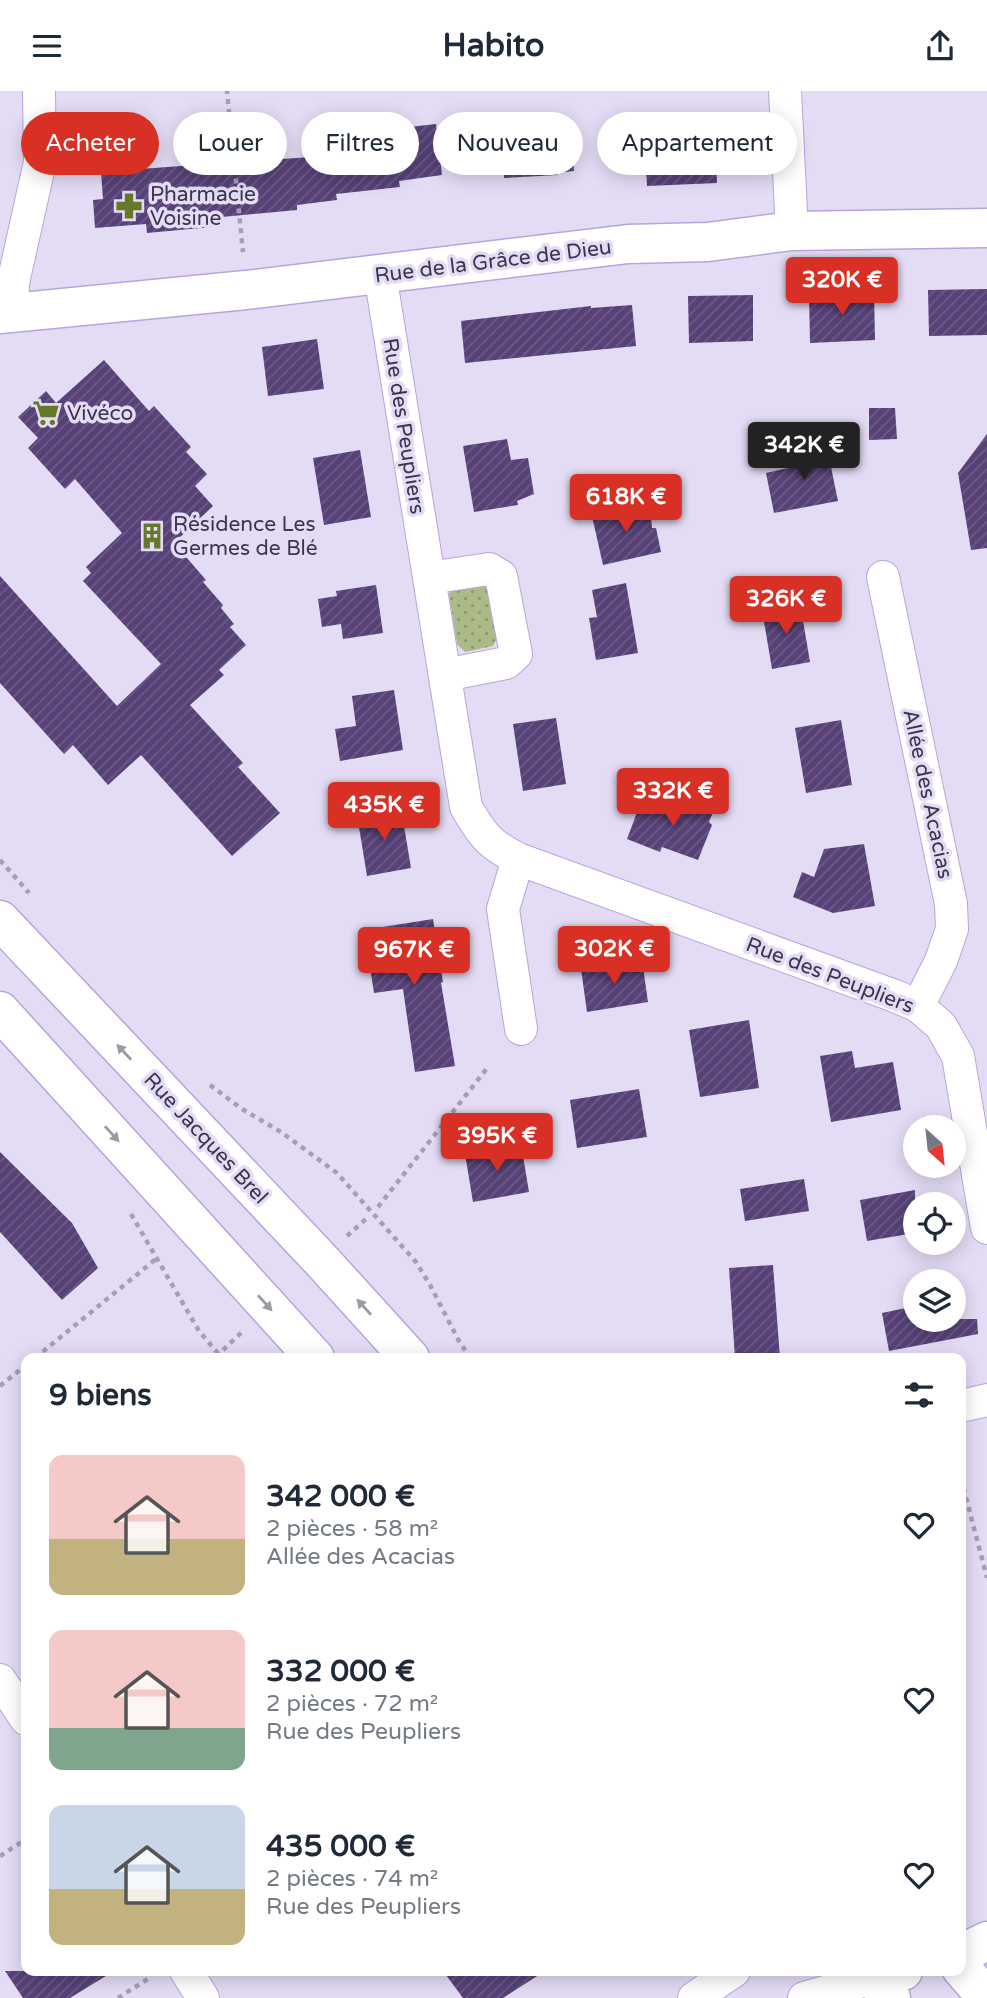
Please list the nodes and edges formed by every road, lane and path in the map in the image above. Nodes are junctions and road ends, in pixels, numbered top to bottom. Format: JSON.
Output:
{"nodes":[{"id":1,"x":39,"y":91,"type":"edge"},
{"id":2,"x":229,"y":91,"type":"edge"},
{"id":3,"x":785,"y":91,"type":"edge"},
{"id":4,"x":987,"y":228,"type":"edge"},
{"id":5,"x":792,"y":231,"type":"junction"},
{"id":6,"x":244,"y":265,"type":"dead end"},
{"id":7,"x":380,"y":274,"type":"junction"},
{"id":8,"x":6,"y":314,"type":"edge"},
{"id":9,"x":883,"y":577,"type":"dead end"},
{"id":10,"x":429,"y":579,"type":"junction"},
{"id":11,"x":445,"y":675,"type":"junction"},
{"id":12,"x":518,"y":859,"type":"junction"},
{"id":13,"x":0,"y":860,"type":"edge"},
{"id":14,"x":37,"y":901,"type":"dead end"},
{"id":15,"x":0,"y":920,"type":"edge"},
{"id":16,"x":918,"y":1006,"type":"junction"},
{"id":17,"x":0,"y":1011,"type":"edge"},
{"id":18,"x":521,"y":1029,"type":"dead end"},
{"id":19,"x":488,"y":1067,"type":"dead end"},
{"id":20,"x":210,"y":1084,"type":"dead end"},
{"id":21,"x":125,"y":1205,"type":"dead end"},
{"id":22,"x":378,"y":1207,"type":"dead end"},
{"id":23,"x":987,"y":1228,"type":"edge"},
{"id":24,"x":156,"y":1259,"type":"junction"},
{"id":25,"x":251,"y":1323,"type":"dead end"},
{"id":26,"x":223,"y":1350,"type":"dead end"},
{"id":27,"x":41,"y":1353,"type":"edge"},
{"id":28,"x":218,"y":1353,"type":"edge"},
{"id":29,"x":310,"y":1353,"type":"edge"},
{"id":30,"x":405,"y":1353,"type":"edge"},
{"id":31,"x":467,"y":1353,"type":"edge"},
{"id":32,"x":21,"y":1369,"type":"edge"},
{"id":33,"x":0,"y":1386,"type":"edge"},
{"id":34,"x":987,"y":1400,"type":"edge"},
{"id":35,"x":966,"y":1405,"type":"edge"},
{"id":36,"x":966,"y":1498,"type":"edge"},
{"id":37,"x":987,"y":1578,"type":"edge"},
{"id":38,"x":0,"y":1680,"type":"edge"},
{"id":39,"x":21,"y":1712,"type":"edge"},
{"id":40,"x":21,"y":1842,"type":"edge"},
{"id":41,"x":0,"y":1856,"type":"edge"},
{"id":42,"x":973,"y":1952,"type":"edge"},
{"id":43,"x":189,"y":1976,"type":"edge"},
{"id":44,"x":727,"y":1976,"type":"edge"},
{"id":45,"x":151,"y":1977,"type":"dead end"},
{"id":46,"x":883,"y":1979,"type":"edge"},
{"id":47,"x":118,"y":1998,"type":"edge"},
{"id":48,"x":202,"y":1998,"type":"edge"},
{"id":49,"x":694,"y":1998,"type":"edge"},
{"id":50,"x":804,"y":1998,"type":"edge"},
{"id":51,"x":987,"y":1998,"type":"edge"}],
"edges":[{"from":1,"to":8,"type":"street"},
{"from":2,"to":6,"type":"path"},
{"from":3,"to":5,"type":"street"},
{"from":4,"to":5,"type":"main road","name":"Rue de la Grâce de Dieu"},
{"from":5,"to":7,"type":"main road","name":"Rue de la Grâce de Dieu"},
{"from":7,"to":8,"type":"main road","name":"Rue de la Grâce de Dieu"},
{"from":7,"to":10,"type":"street","name":"Rue des Peupliers"},
{"from":9,"to":16,"type":"street","name":"Allée des Acacias"},
{"from":10,"to":11,"type":"street","name":"Rue des Peupliers"},
{"from":10,"to":11,"type":"street"},
{"from":11,"to":12,"type":"street","name":"Rue des Peupliers"},
{"from":12,"to":16,"type":"street","name":"Rue des Peupliers"},
{"from":12,"to":18,"type":"street"},
{"from":13,"to":14,"type":"path"},
{"from":30,"to":15,"type":"main road","name":"Rue Jacques Brel","one_way":true},
{"from":16,"to":23,"type":"street","name":"Rue des Peupliers"},
{"from":17,"to":29,"type":"main road","one_way":true},
{"from":19,"to":22,"type":"path"},
{"from":20,"to":31,"type":"path"},
{"from":21,"to":24,"type":"path"},
{"from":24,"to":27,"type":"path"},
{"from":24,"to":28,"type":"path"},
{"from":25,"to":26,"type":"path"},
{"from":32,"to":33,"type":"path"},
{"from":34,"to":35,"type":"street"},
{"from":36,"to":37,"type":"path"},
{"from":38,"to":39,"type":"street"},
{"from":40,"to":41,"type":"path"},
{"from":42,"to":51,"type":"main road"},
{"from":43,"to":48,"type":"street"},
{"from":44,"to":49,"type":"street"},
{"from":45,"to":47,"type":"path"},
{"from":46,"to":50,"type":"street"}]}
